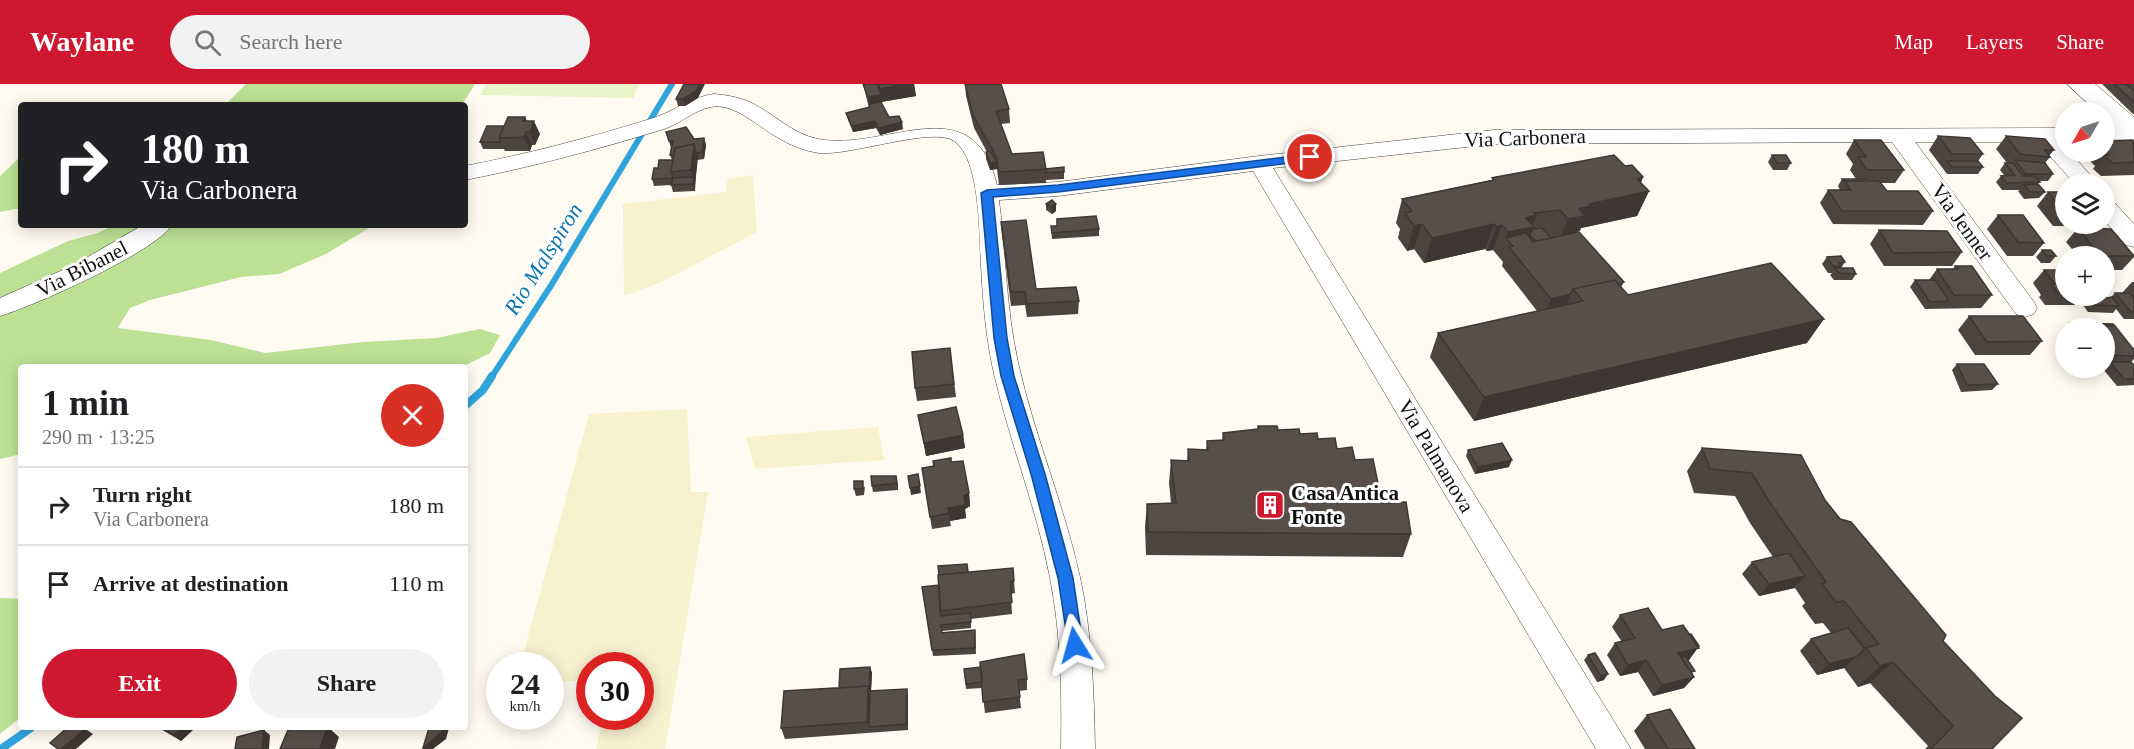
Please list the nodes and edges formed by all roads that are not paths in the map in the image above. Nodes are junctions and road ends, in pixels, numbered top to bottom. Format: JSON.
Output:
{"nodes":[{"id":1,"x":2080,"y":84,"type":"edge"},
{"id":2,"x":2134,"y":133,"type":"edge"},
{"id":3,"x":2115,"y":134,"type":"edge"},
{"id":4,"x":1899,"y":136,"type":"junction"},
{"id":5,"x":2055,"y":136,"type":"edge"},
{"id":6,"x":1258,"y":163,"type":"junction"},
{"id":7,"x":468,"y":172,"type":"edge"},
{"id":8,"x":987,"y":193,"type":"junction"},
{"id":9,"x":2115,"y":217,"type":"edge"},
{"id":10,"x":156,"y":228,"type":"edge"},
{"id":11,"x":2134,"y":239,"type":"edge"},
{"id":12,"x":0,"y":307,"type":"edge"},
{"id":13,"x":2025,"y":308,"type":"dead end"},
{"id":14,"x":1078,"y":749,"type":"edge"},
{"id":15,"x":1614,"y":749,"type":"edge"}],
"edges":[{"from":1,"to":2,"type":"street"},
{"from":2,"to":3,"type":"street"},
{"from":4,"to":5,"type":"street","name":"Via Carbonera"},
{"from":4,"to":6,"type":"street","name":"Via Carbonera"},
{"from":4,"to":13,"type":"street","name":"Via Jenner"},
{"from":6,"to":8,"type":"street","name":"Via Carbonera"},
{"from":6,"to":15,"type":"street","name":"Via Palmanova"},
{"from":7,"to":8,"type":"street"},
{"from":8,"to":14,"type":"street"},
{"from":9,"to":11,"type":"street"},
{"from":10,"to":12,"type":"street","name":"Via Bibanel"}]}
